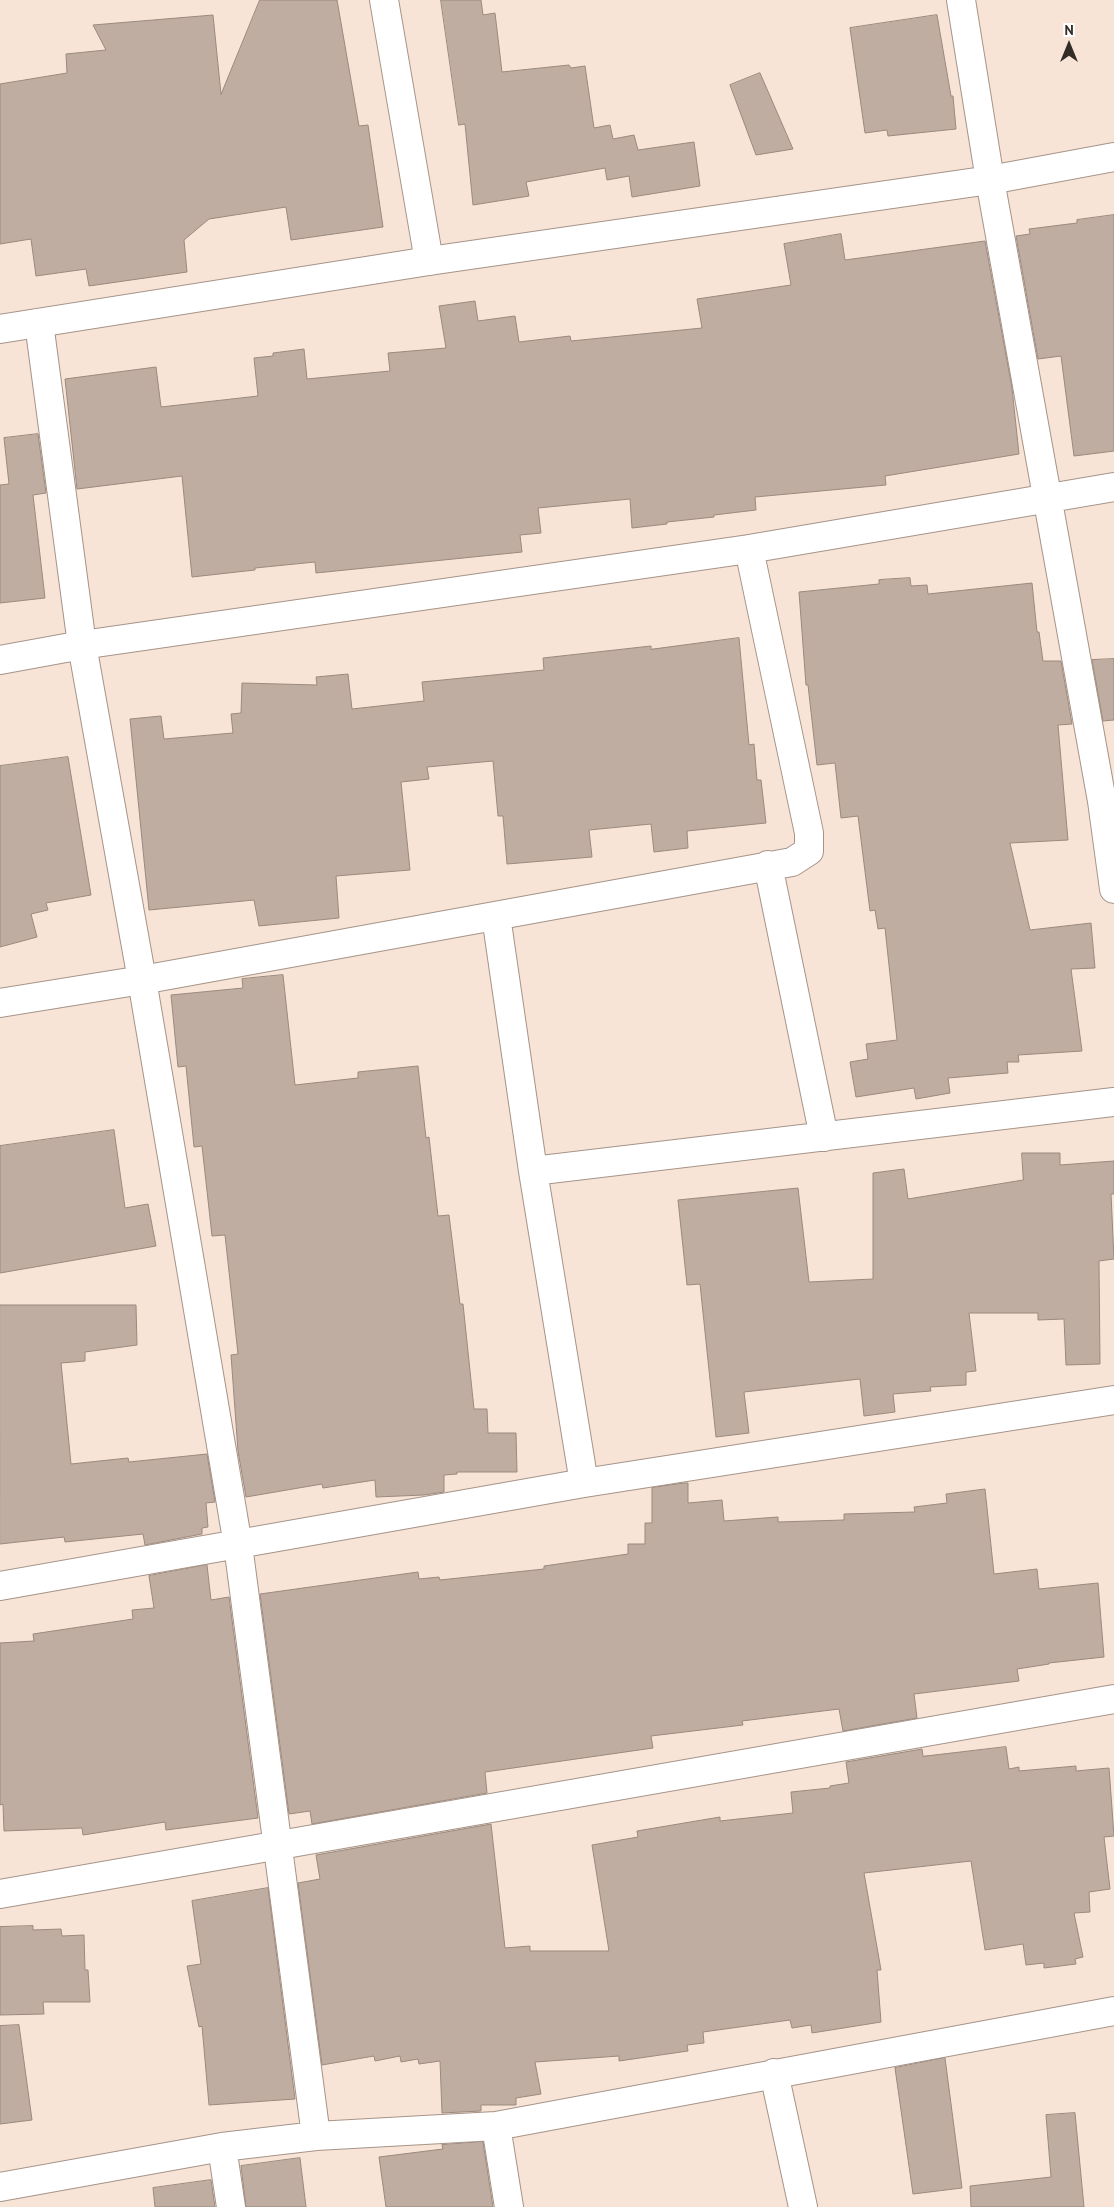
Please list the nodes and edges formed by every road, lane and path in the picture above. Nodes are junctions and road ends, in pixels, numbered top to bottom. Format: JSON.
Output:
{"nodes":[{"id":1,"x":384,"y":0,"type":"edge"},
{"id":2,"x":961,"y":0,"type":"edge"},
{"id":3,"x":1114,"y":157,"type":"edge"},
{"id":4,"x":990,"y":180,"type":"junction"},
{"id":5,"x":429,"y":261,"type":"junction"},
{"id":6,"x":39,"y":323,"type":"junction"},
{"id":7,"x":0,"y":329,"type":"edge"},
{"id":8,"x":1114,"y":488,"type":"edge"},
{"id":9,"x":1048,"y":497,"type":"junction"},
{"id":10,"x":750,"y":549,"type":"junction"},
{"id":11,"x":82,"y":645,"type":"junction"},
{"id":12,"x":0,"y":660,"type":"edge"},
{"id":13,"x":1108,"y":800,"type":"edge"},
{"id":14,"x":768,"y":865,"type":"junction"},
{"id":15,"x":1114,"y":889,"type":"edge"},
{"id":16,"x":496,"y":916,"type":"junction"},
{"id":17,"x":142,"y":980,"type":"junction"},
{"id":18,"x":0,"y":1002,"type":"edge"},
{"id":19,"x":1114,"y":1102,"type":"edge"},
{"id":20,"x":824,"y":1138,"type":"junction"},
{"id":21,"x":533,"y":1170,"type":"junction"},
{"id":22,"x":1114,"y":1400,"type":"edge"},
{"id":23,"x":584,"y":1483,"type":"junction"},
{"id":24,"x":238,"y":1545,"type":"junction"},
{"id":25,"x":0,"y":1586,"type":"edge"},
{"id":26,"x":1114,"y":1699,"type":"edge"},
{"id":27,"x":276,"y":1846,"type":"junction"},
{"id":28,"x":0,"y":1894,"type":"edge"},
{"id":29,"x":1114,"y":2011,"type":"edge"},
{"id":30,"x":774,"y":2073,"type":"junction"},
{"id":31,"x":496,"y":2126,"type":"junction"},
{"id":32,"x":316,"y":2136,"type":"junction"},
{"id":33,"x":222,"y":2148,"type":"junction"},
{"id":34,"x":0,"y":2187,"type":"edge"},
{"id":35,"x":230,"y":2207,"type":"edge"},
{"id":36,"x":509,"y":2207,"type":"edge"},
{"id":37,"x":803,"y":2207,"type":"edge"}],
"edges":[{"from":1,"to":5,"type":"street"},
{"from":2,"to":4,"type":"street"},
{"from":3,"to":4,"type":"street"},
{"from":4,"to":5,"type":"street"},
{"from":4,"to":9,"type":"street"},
{"from":5,"to":6,"type":"street"},
{"from":6,"to":7,"type":"street"},
{"from":6,"to":11,"type":"street"},
{"from":8,"to":9,"type":"street"},
{"from":9,"to":10,"type":"street"},
{"from":9,"to":13,"type":"street"},
{"from":10,"to":11,"type":"street"},
{"from":10,"to":14,"type":"street"},
{"from":11,"to":12,"type":"street"},
{"from":11,"to":17,"type":"street"},
{"from":13,"to":15,"type":"street"},
{"from":14,"to":16,"type":"street"},
{"from":14,"to":20,"type":"street"},
{"from":16,"to":17,"type":"street"},
{"from":16,"to":21,"type":"street"},
{"from":17,"to":18,"type":"street"},
{"from":17,"to":24,"type":"street"},
{"from":19,"to":20,"type":"street"},
{"from":20,"to":21,"type":"street"},
{"from":21,"to":23,"type":"street"},
{"from":22,"to":23,"type":"street"},
{"from":23,"to":24,"type":"street"},
{"from":24,"to":25,"type":"street"},
{"from":24,"to":27,"type":"street"},
{"from":26,"to":27,"type":"street"},
{"from":27,"to":28,"type":"street"},
{"from":27,"to":32,"type":"street"},
{"from":29,"to":30,"type":"street"},
{"from":30,"to":31,"type":"street"},
{"from":30,"to":37,"type":"street"},
{"from":31,"to":32,"type":"street"},
{"from":31,"to":36,"type":"street"},
{"from":32,"to":33,"type":"street"},
{"from":33,"to":34,"type":"street"},
{"from":33,"to":35,"type":"street"}]}
